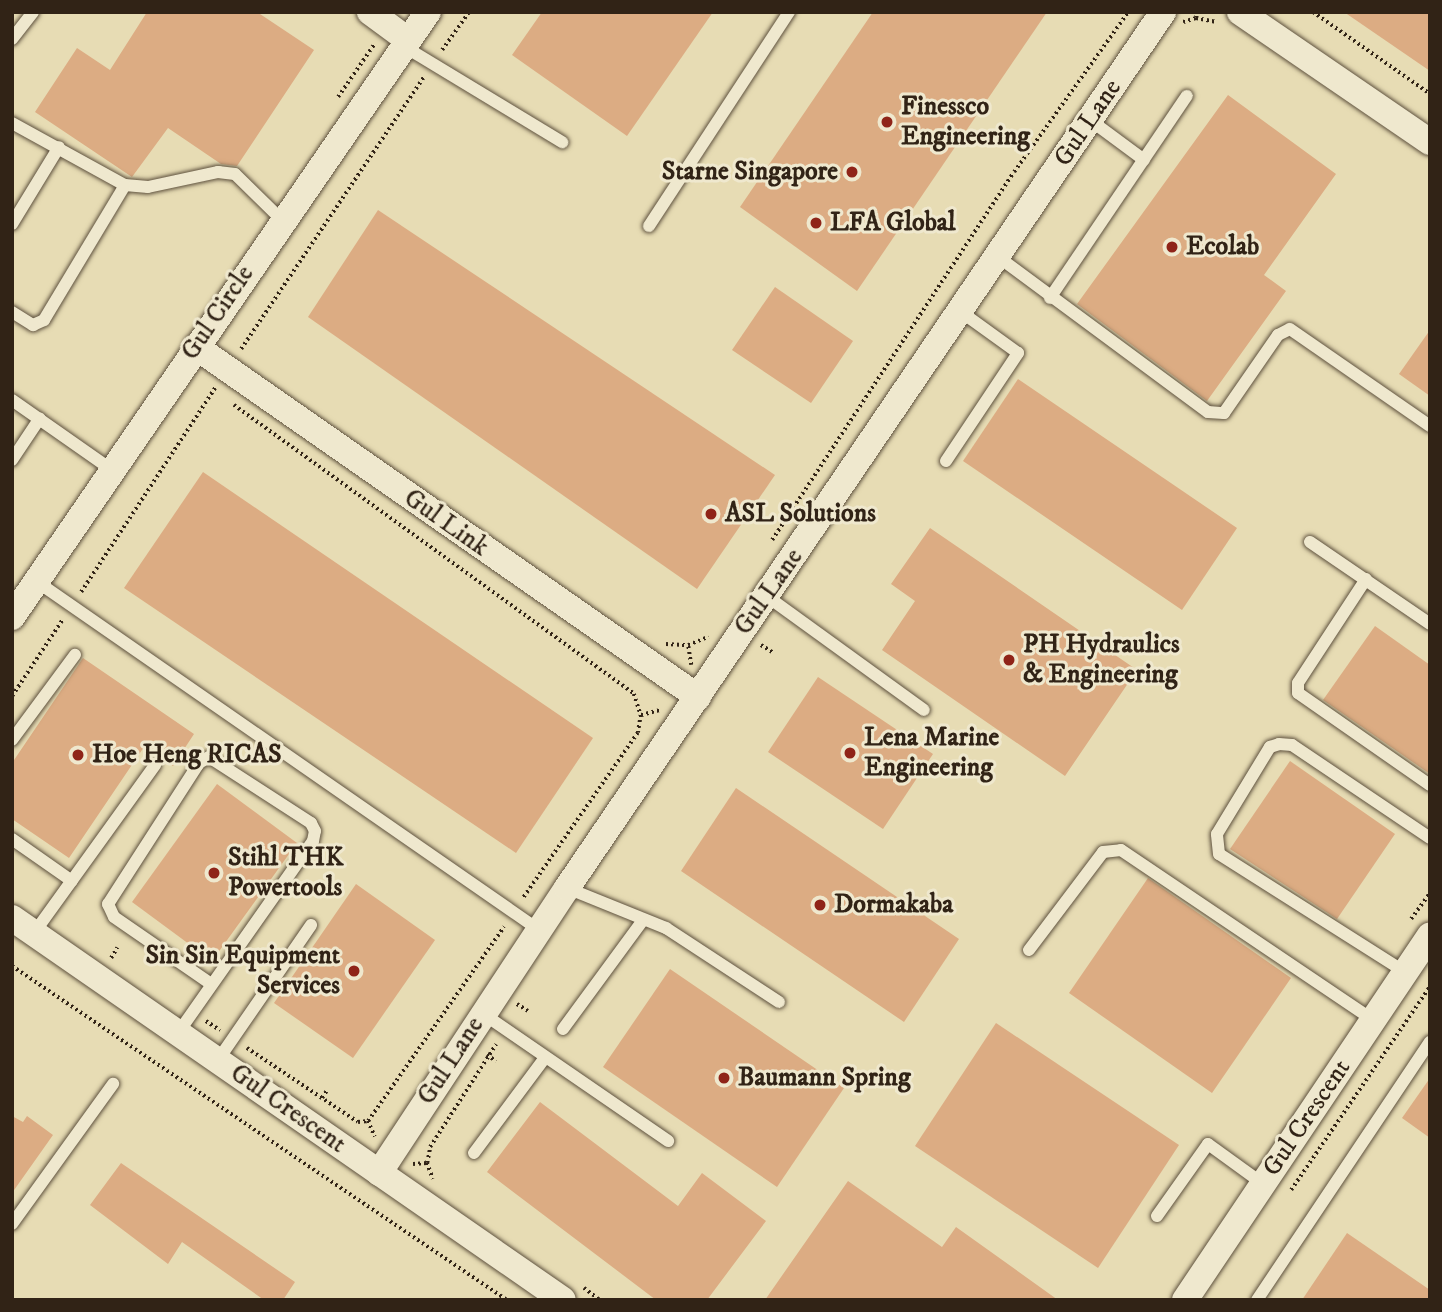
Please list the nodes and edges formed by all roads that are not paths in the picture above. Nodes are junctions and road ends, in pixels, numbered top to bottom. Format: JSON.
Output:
{"nodes":[{"id":1,"x":33,"y":12,"type":"edge"},
{"id":2,"x":370,"y":12,"type":"edge"},
{"id":3,"x":428,"y":12,"type":"edge"},
{"id":4,"x":789,"y":12,"type":"edge"},
{"id":5,"x":1163,"y":12,"type":"edge"},
{"id":6,"x":1240,"y":12,"type":"edge"},
{"id":7,"x":12,"y":39,"type":"edge"},
{"id":8,"x":406,"y":43,"type":"junction"},
{"id":9,"x":1187,"y":96,"type":"dead end"},
{"id":10,"x":1090,"y":120,"type":"junction"},
{"id":11,"x":12,"y":122,"type":"edge"},
{"id":12,"x":562,"y":142,"type":"dead end"},
{"id":13,"x":1430,"y":142,"type":"edge"},
{"id":14,"x":59,"y":147,"type":"junction"},
{"id":15,"x":1144,"y":160,"type":"junction"},
{"id":16,"x":125,"y":185,"type":"junction"},
{"id":17,"x":282,"y":219,"type":"junction"},
{"id":18,"x":12,"y":224,"type":"edge"},
{"id":19,"x":649,"y":226,"type":"dead end"},
{"id":20,"x":998,"y":256,"type":"junction"},
{"id":21,"x":1050,"y":298,"type":"junction"},
{"id":22,"x":960,"y":311,"type":"junction"},
{"id":23,"x":12,"y":312,"type":"edge"},
{"id":24,"x":195,"y":347,"type":"junction"},
{"id":25,"x":12,"y":400,"type":"edge"},
{"id":26,"x":40,"y":418,"type":"junction"},
{"id":27,"x":1430,"y":426,"type":"edge"},
{"id":28,"x":12,"y":460,"type":"edge"},
{"id":29,"x":946,"y":461,"type":"dead end"},
{"id":30,"x":111,"y":470,"type":"junction"},
{"id":31,"x":1310,"y":542,"type":"dead end"},
{"id":32,"x":1366,"y":579,"type":"junction"},
{"id":33,"x":36,"y":581,"type":"junction"},
{"id":34,"x":765,"y":595,"type":"junction"},
{"id":35,"x":12,"y":617,"type":"edge"},
{"id":36,"x":1430,"y":624,"type":"edge"},
{"id":37,"x":75,"y":656,"type":"dead end"},
{"id":38,"x":689,"y":691,"type":"junction"},
{"id":39,"x":925,"y":710,"type":"dead end"},
{"id":40,"x":12,"y":740,"type":"edge"},
{"id":41,"x":155,"y":765,"type":"dead end"},
{"id":42,"x":1430,"y":785,"type":"edge"},
{"id":43,"x":1430,"y":838,"type":"edge"},
{"id":44,"x":12,"y":839,"type":"edge"},
{"id":45,"x":72,"y":881,"type":"junction"},
{"id":46,"x":567,"y":888,"type":"junction"},
{"id":47,"x":12,"y":918,"type":"edge"},
{"id":48,"x":643,"y":920,"type":"junction"},
{"id":49,"x":311,"y":925,"type":"dead end"},
{"id":50,"x":539,"y":930,"type":"junction"},
{"id":51,"x":34,"y":933,"type":"junction"},
{"id":52,"x":1430,"y":936,"type":"edge"},
{"id":53,"x":1030,"y":950,"type":"dead end"},
{"id":54,"x":1405,"y":972,"type":"junction"},
{"id":55,"x":211,"y":984,"type":"junction"},
{"id":56,"x":779,"y":1002,"type":"dead end"},
{"id":57,"x":482,"y":1013,"type":"junction"},
{"id":58,"x":1373,"y":1020,"type":"junction"},
{"id":59,"x":185,"y":1022,"type":"junction"},
{"id":60,"x":563,"y":1029,"type":"dead end"},
{"id":61,"x":1430,"y":1042,"type":"edge"},
{"id":62,"x":225,"y":1050,"type":"junction"},
{"id":63,"x":544,"y":1059,"type":"junction"},
{"id":64,"x":113,"y":1084,"type":"dead end"},
{"id":65,"x":668,"y":1141,"type":"dead end"},
{"id":66,"x":474,"y":1153,"type":"dead end"},
{"id":67,"x":379,"y":1173,"type":"junction"},
{"id":68,"x":1263,"y":1184,"type":"junction"},
{"id":69,"x":1157,"y":1216,"type":"dead end"},
{"id":70,"x":12,"y":1224,"type":"edge"},
{"id":71,"x":564,"y":1300,"type":"edge"},
{"id":72,"x":1185,"y":1300,"type":"edge"},
{"id":73,"x":1257,"y":1300,"type":"edge"}],
"edges":[{"from":1,"to":7,"type":"lane"},
{"from":2,"to":8,"type":"street"},
{"from":3,"to":8,"type":"street","name":"Gul Circle"},
{"from":4,"to":19,"type":"lane"},
{"from":5,"to":10,"type":"street","name":"Gul Lane"},
{"from":6,"to":13,"type":"street"},
{"from":8,"to":12,"type":"lane"},
{"from":8,"to":17,"type":"street","name":"Gul Circle"},
{"from":9,"to":15,"type":"lane"},
{"from":10,"to":15,"type":"lane"},
{"from":10,"to":20,"type":"street","name":"Gul Lane"},
{"from":11,"to":14,"type":"lane"},
{"from":14,"to":16,"type":"lane"},
{"from":14,"to":18,"type":"lane"},
{"from":15,"to":21,"type":"lane"},
{"from":16,"to":17,"type":"lane"},
{"from":16,"to":23,"type":"lane"},
{"from":17,"to":24,"type":"street","name":"Gul Circle"},
{"from":20,"to":21,"type":"lane"},
{"from":20,"to":22,"type":"street","name":"Gul Lane"},
{"from":21,"to":27,"type":"lane"},
{"from":22,"to":29,"type":"lane"},
{"from":22,"to":34,"type":"street","name":"Gul Lane"},
{"from":24,"to":30,"type":"street","name":"Gul Circle"},
{"from":24,"to":38,"type":"street","name":"Gul Link"},
{"from":25,"to":26,"type":"lane"},
{"from":26,"to":28,"type":"lane"},
{"from":26,"to":30,"type":"lane"},
{"from":30,"to":33,"type":"street","name":"Gul Circle"},
{"from":31,"to":32,"type":"lane"},
{"from":32,"to":36,"type":"lane"},
{"from":32,"to":42,"type":"lane"},
{"from":33,"to":35,"type":"street","name":"Gul Circle"},
{"from":33,"to":50,"type":"lane"},
{"from":34,"to":38,"type":"street","name":"Gul Lane"},
{"from":34,"to":39,"type":"lane"},
{"from":37,"to":40,"type":"lane"},
{"from":38,"to":46,"type":"street","name":"Gul Lane"},
{"from":41,"to":45,"type":"lane"},
{"from":43,"to":54,"type":"lane"},
{"from":44,"to":45,"type":"lane"},
{"from":45,"to":51,"type":"lane"},
{"from":46,"to":48,"type":"lane"},
{"from":46,"to":50,"type":"street","name":"Gul Lane"},
{"from":47,"to":51,"type":"street","name":"Gul Crescent"},
{"from":48,"to":56,"type":"lane"},
{"from":48,"to":60,"type":"lane"},
{"from":49,"to":62,"type":"lane"},
{"from":50,"to":57,"type":"street","name":"Gul Lane"},
{"from":51,"to":59,"type":"street","name":"Gul Crescent"},
{"from":52,"to":54,"type":"street","name":"Gul Crescent"},
{"from":53,"to":58,"type":"lane"},
{"from":54,"to":58,"type":"street","name":"Gul Crescent"},
{"from":55,"to":55,"type":"lane"},
{"from":55,"to":59,"type":"lane"},
{"from":57,"to":63,"type":"lane"},
{"from":57,"to":67,"type":"street","name":"Gul Lane"},
{"from":58,"to":68,"type":"street","name":"Gul Crescent"},
{"from":59,"to":62,"type":"street","name":"Gul Crescent"},
{"from":61,"to":73,"type":"lane"},
{"from":62,"to":67,"type":"street","name":"Gul Crescent"},
{"from":63,"to":65,"type":"lane"},
{"from":63,"to":66,"type":"lane"},
{"from":64,"to":70,"type":"lane"},
{"from":67,"to":71,"type":"street","name":"Gul Crescent"},
{"from":68,"to":69,"type":"lane"},
{"from":68,"to":72,"type":"street","name":"Gul Crescent"}]}
